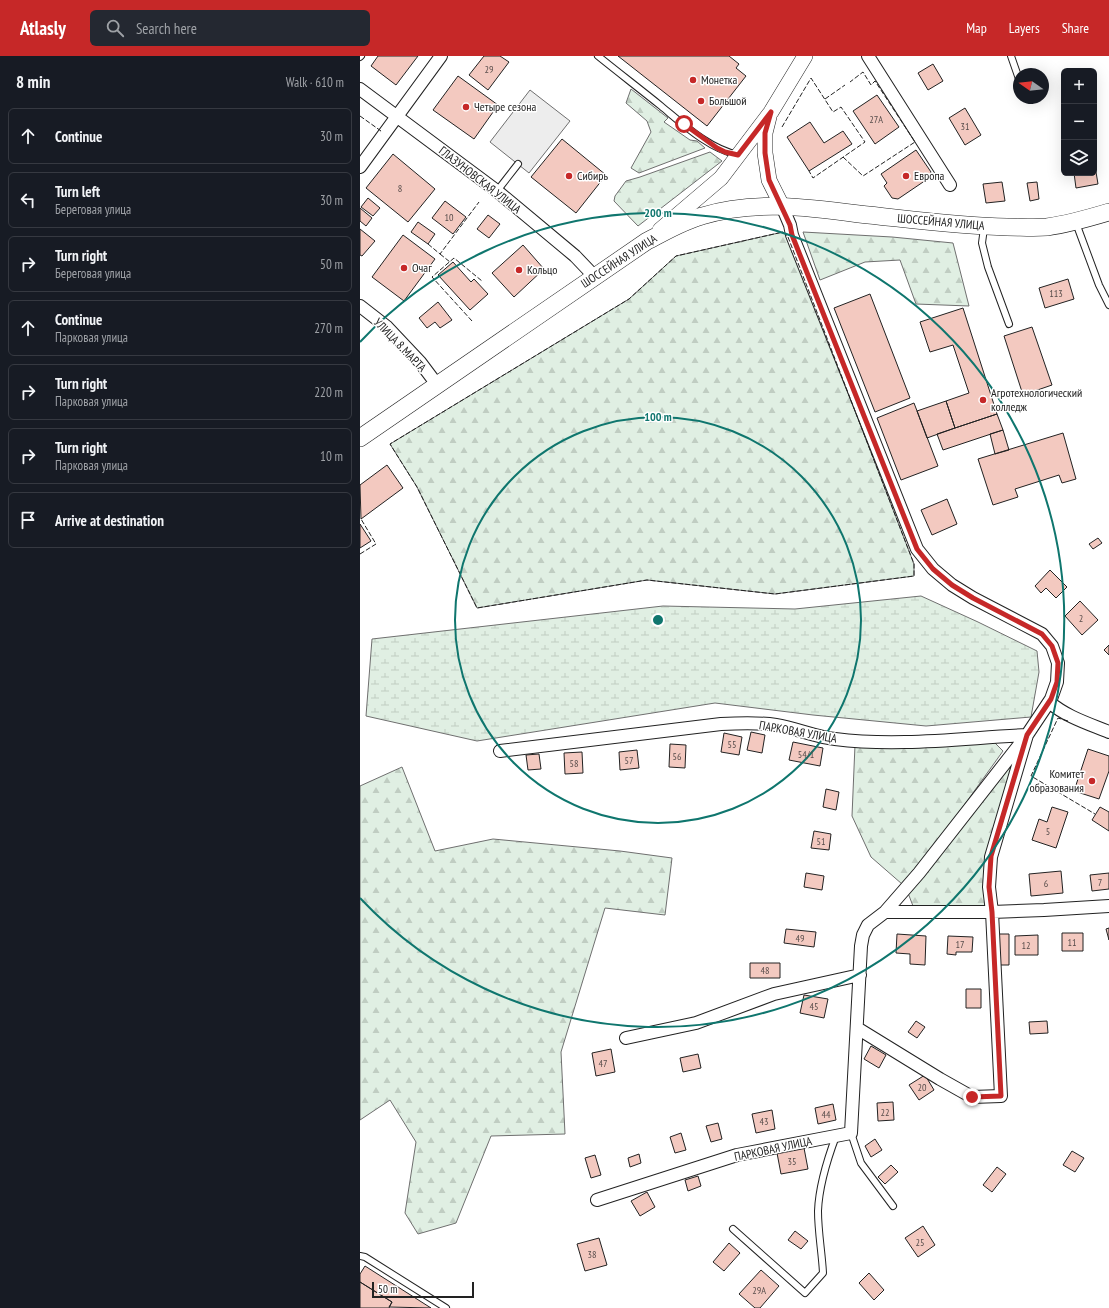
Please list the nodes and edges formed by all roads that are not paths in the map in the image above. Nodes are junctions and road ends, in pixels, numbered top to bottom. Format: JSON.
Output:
{"nodes":[{"id":1,"x":441,"y":56,"type":"edge"},
{"id":2,"x":598,"y":56,"type":"edge"},
{"id":3,"x":805,"y":56,"type":"edge"},
{"id":4,"x":868,"y":56,"type":"edge"},
{"id":5,"x":1011,"y":56,"type":"edge"},
{"id":6,"x":1015,"y":68,"type":"edge"},
{"id":7,"x":360,"y":89,"type":"edge"},
{"id":8,"x":771,"y":112,"type":"junction"},
{"id":9,"x":397,"y":117,"type":"junction"},
{"id":10,"x":738,"y":155,"type":"junction"},
{"id":11,"x":518,"y":164,"type":"dead end"},
{"id":12,"x":360,"y":167,"type":"edge"},
{"id":13,"x":950,"y":185,"type":"dead end"},
{"id":14,"x":497,"y":191,"type":"junction"},
{"id":15,"x":782,"y":206,"type":"junction"},
{"id":16,"x":1109,"y":212,"type":"edge"},
{"id":17,"x":1076,"y":221,"type":"junction"},
{"id":18,"x":984,"y":226,"type":"junction"},
{"id":19,"x":647,"y":241,"type":"junction"},
{"id":20,"x":595,"y":277,"type":"junction"},
{"id":21,"x":1109,"y":304,"type":"edge"},
{"id":22,"x":360,"y":306,"type":"edge"},
{"id":23,"x":1009,"y":324,"type":"dead end"},
{"id":24,"x":438,"y":386,"type":"junction"},
{"id":25,"x":360,"y":438,"type":"edge"},
{"id":26,"x":1049,"y":702,"type":"junction"},
{"id":27,"x":1109,"y":732,"type":"edge"},
{"id":28,"x":1027,"y":735,"type":"junction"},
{"id":29,"x":500,"y":751,"type":"dead end"},
{"id":30,"x":1109,"y":906,"type":"edge"},
{"id":31,"x":885,"y":912,"type":"junction"},
{"id":32,"x":992,"y":912,"type":"junction"},
{"id":33,"x":860,"y":975,"type":"junction"},
{"id":34,"x":857,"y":1028,"type":"junction"},
{"id":35,"x":626,"y":1038,"type":"dead end"},
{"id":36,"x":851,"y":1133,"type":"junction"},
{"id":37,"x":836,"y":1136,"type":"junction"},
{"id":38,"x":597,"y":1200,"type":"dead end"},
{"id":39,"x":893,"y":1206,"type":"dead end"},
{"id":40,"x":733,"y":1229,"type":"dead end"},
{"id":41,"x":360,"y":1256,"type":"edge"},
{"id":42,"x":446,"y":1308,"type":"edge"}],
"edges":[{"from":1,"to":9,"type":"street"},
{"from":2,"to":10,"type":"lane"},
{"from":3,"to":8,"type":"street"},
{"from":4,"to":13,"type":"street"},
{"from":5,"to":6,"type":"lane"},
{"from":7,"to":9,"type":"street","name":"ГЛАЗУНОВСКАЯ УЛИЦА"},
{"from":8,"to":10,"type":"street"},
{"from":8,"to":15,"type":"street"},
{"from":9,"to":12,"type":"street"},
{"from":9,"to":14,"type":"street","name":"ГЛАЗУНОВСКАЯ УЛИЦА"},
{"from":10,"to":19,"type":"street"},
{"from":11,"to":14,"type":"lane"},
{"from":14,"to":20,"type":"street","name":"ГЛАЗУНОВСКАЯ УЛИЦА"},
{"from":15,"to":18,"type":"main road","name":"ШОССЕЙНАЯ УЛИЦА"},
{"from":15,"to":19,"type":"main road","name":"ШОССЕЙНАЯ УЛИЦА"},
{"from":15,"to":26,"type":"street"},
{"from":16,"to":17,"type":"main road","name":"ШОССЕЙНАЯ УЛИЦА"},
{"from":17,"to":18,"type":"main road","name":"ШОССЕЙНАЯ УЛИЦА"},
{"from":17,"to":21,"type":"lane"},
{"from":18,"to":23,"type":"lane"},
{"from":19,"to":20,"type":"main road","name":"ШОССЕЙНАЯ УЛИЦА"},
{"from":20,"to":24,"type":"main road","name":"ШОССЕЙНАЯ УЛИЦА"},
{"from":22,"to":24,"type":"street","name":"УЛИЦА 8 МАРТА"},
{"from":24,"to":25,"type":"main road","name":"ШОССЕЙНАЯ УЛИЦА"},
{"from":26,"to":27,"type":"street"},
{"from":26,"to":28,"type":"street"},
{"from":28,"to":29,"type":"street","name":"ПАРКОВАЯ УЛИЦА"},
{"from":28,"to":31,"type":"street"},
{"from":28,"to":32,"type":"street"},
{"from":30,"to":32,"type":"street"},
{"from":31,"to":32,"type":"street"},
{"from":31,"to":33,"type":"street"},
{"from":32,"to":34,"type":"street"},
{"from":33,"to":34,"type":"street"},
{"from":33,"to":35,"type":"street"},
{"from":34,"to":36,"type":"street"},
{"from":36,"to":37,"type":"street","name":"ПАРКОВАЯ УЛИЦА"},
{"from":36,"to":39,"type":"lane"},
{"from":37,"to":38,"type":"street","name":"ПАРКОВАЯ УЛИЦА"},
{"from":37,"to":40,"type":"lane"},
{"from":41,"to":42,"type":"lane"}]}
